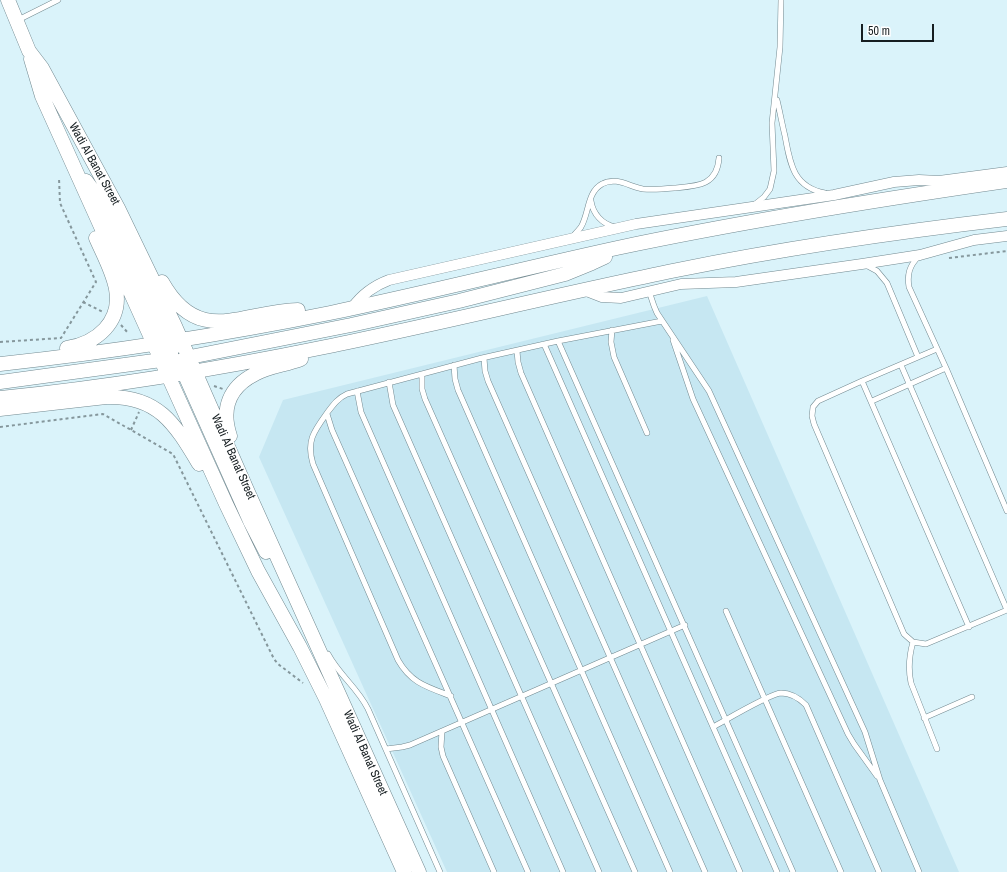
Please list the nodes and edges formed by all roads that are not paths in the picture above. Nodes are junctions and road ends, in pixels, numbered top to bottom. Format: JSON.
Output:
{"nodes":[{"id":1,"x":8,"y":0,"type":"edge"},
{"id":2,"x":58,"y":0,"type":"edge"},
{"id":3,"x":782,"y":0,"type":"edge"},
{"id":4,"x":17,"y":21,"type":"junction"},
{"id":5,"x":30,"y":51,"type":"junction"},
{"id":6,"x":776,"y":97,"type":"junction"},
{"id":7,"x":718,"y":158,"type":"dead end"},
{"id":8,"x":74,"y":168,"type":"junction"},
{"id":9,"x":1007,"y":172,"type":"edge"},
{"id":10,"x":1007,"y":181,"type":"edge"},
{"id":11,"x":834,"y":195,"type":"junction"},
{"id":12,"x":590,"y":200,"type":"junction"},
{"id":13,"x":747,"y":208,"type":"junction"},
{"id":14,"x":1007,"y":219,"type":"edge"},
{"id":15,"x":621,"y":228,"type":"junction"},
{"id":16,"x":130,"y":232,"type":"junction"},
{"id":17,"x":1007,"y":236,"type":"edge"},
{"id":18,"x":563,"y":241,"type":"junction"},
{"id":19,"x":617,"y":248,"type":"junction"},
{"id":20,"x":924,"y":254,"type":"junction"},
{"id":21,"x":862,"y":264,"type":"junction"},
{"id":22,"x":582,"y":290,"type":"junction"},
{"id":23,"x":650,"y":292,"type":"junction"},
{"id":24,"x":352,"y":308,"type":"junction"},
{"id":25,"x":330,"y":313,"type":"junction"},
{"id":26,"x":662,"y":321,"type":"junction"},
{"id":27,"x":612,"y":330,"type":"junction"},
{"id":28,"x":671,"y":334,"type":"junction"},
{"id":29,"x":558,"y":341,"type":"junction"},
{"id":30,"x":544,"y":344,"type":"junction"},
{"id":31,"x":154,"y":345,"type":"junction"},
{"id":32,"x":323,"y":348,"type":"junction"},
{"id":33,"x":937,"y":349,"type":"junction"},
{"id":34,"x":517,"y":351,"type":"junction"},
{"id":35,"x":918,"y":357,"type":"junction"},
{"id":36,"x":178,"y":358,"type":"junction"},
{"id":37,"x":484,"y":358,"type":"junction"},
{"id":38,"x":0,"y":360,"type":"edge"},
{"id":39,"x":0,"y":364,"type":"edge"},
{"id":40,"x":454,"y":365,"type":"junction"},
{"id":41,"x":901,"y":365,"type":"junction"},
{"id":42,"x":946,"y":368,"type":"junction"},
{"id":43,"x":422,"y":374,"type":"junction"},
{"id":44,"x":168,"y":376,"type":"junction"},
{"id":45,"x":862,"y":381,"type":"junction"},
{"id":46,"x":0,"y":382,"type":"edge"},
{"id":47,"x":390,"y":382,"type":"junction"},
{"id":48,"x":909,"y":385,"type":"junction"},
{"id":49,"x":357,"y":391,"type":"junction"},
{"id":50,"x":0,"y":398,"type":"edge"},
{"id":51,"x":872,"y":401,"type":"junction"},
{"id":52,"x":0,"y":408,"type":"edge"},
{"id":53,"x":327,"y":414,"type":"junction"},
{"id":54,"x":647,"y":433,"type":"dead end"},
{"id":55,"x":247,"y":490,"type":"junction"},
{"id":56,"x":226,"y":504,"type":"junction"},
{"id":57,"x":1007,"y":511,"type":"edge"},
{"id":58,"x":291,"y":586,"type":"junction"},
{"id":59,"x":1007,"y":610,"type":"edge"},
{"id":60,"x":726,"y":612,"type":"dead end"},
{"id":61,"x":307,"y":624,"type":"junction"},
{"id":62,"x":684,"y":625,"type":"junction"},
{"id":63,"x":969,"y":626,"type":"junction"},
{"id":64,"x":671,"y":632,"type":"junction"},
{"id":65,"x":913,"y":642,"type":"junction"},
{"id":66,"x":640,"y":645,"type":"junction"},
{"id":67,"x":611,"y":658,"type":"junction"},
{"id":68,"x":581,"y":671,"type":"junction"},
{"id":69,"x":551,"y":684,"type":"junction"},
{"id":70,"x":451,"y":696,"type":"junction"},
{"id":71,"x":522,"y":696,"type":"junction"},
{"id":72,"x":972,"y":697,"type":"dead end"},
{"id":73,"x":765,"y":699,"type":"junction"},
{"id":74,"x":492,"y":709,"type":"junction"},
{"id":75,"x":924,"y":718,"type":"junction"},
{"id":76,"x":726,"y":720,"type":"junction"},
{"id":77,"x":462,"y":722,"type":"junction"},
{"id":78,"x":713,"y":727,"type":"junction"},
{"id":79,"x":442,"y":731,"type":"junction"},
{"id":80,"x":386,"y":749,"type":"junction"},
{"id":81,"x":937,"y":749,"type":"dead end"},
{"id":82,"x":880,"y":780,"type":"junction"},
{"id":83,"x":404,"y":872,"type":"edge"},
{"id":84,"x":419,"y":872,"type":"edge"},
{"id":85,"x":440,"y":872,"type":"edge"},
{"id":86,"x":494,"y":872,"type":"edge"},
{"id":87,"x":528,"y":872,"type":"edge"},
{"id":88,"x":563,"y":872,"type":"edge"},
{"id":89,"x":599,"y":872,"type":"edge"},
{"id":90,"x":635,"y":872,"type":"edge"},
{"id":91,"x":670,"y":872,"type":"edge"},
{"id":92,"x":705,"y":872,"type":"edge"},
{"id":93,"x":740,"y":872,"type":"edge"},
{"id":94,"x":777,"y":872,"type":"edge"},
{"id":95,"x":793,"y":872,"type":"edge"},
{"id":96,"x":841,"y":872,"type":"edge"},
{"id":97,"x":879,"y":872,"type":"edge"},
{"id":98,"x":920,"y":872,"type":"edge"}],
"edges":[{"from":1,"to":4,"type":"main road","name":"Wadi Al Banat Street"},
{"from":2,"to":4,"type":"lane"},
{"from":3,"to":6,"type":"lane"},
{"from":4,"to":5,"type":"main road","name":"Wadi Al Banat Street"},
{"from":5,"to":8,"type":"main road","name":"Wadi Al Banat Street"},
{"from":5,"to":16,"type":"main road","name":"Wadi Al Banat Street"},
{"from":6,"to":11,"type":"lane"},
{"from":6,"to":13,"type":"lane"},
{"from":7,"to":12,"type":"lane"},
{"from":8,"to":31,"type":"main road","name":"Wadi Al Banat Street"},
{"from":8,"to":36,"type":"main road"},
{"from":8,"to":38,"type":"main road"},
{"from":9,"to":11,"type":"street"},
{"from":10,"to":19,"type":"main road"},
{"from":11,"to":13,"type":"street"},
{"from":12,"to":15,"type":"lane"},
{"from":12,"to":18,"type":"lane"},
{"from":13,"to":15,"type":"street"},
{"from":14,"to":22,"type":"main road"},
{"from":15,"to":18,"type":"street"},
{"from":16,"to":25,"type":"main road"},
{"from":16,"to":36,"type":"main road","name":"Wadi Al Banat Street"},
{"from":17,"to":20,"type":"street"},
{"from":18,"to":24,"type":"street"},
{"from":19,"to":24,"type":"main road"},
{"from":19,"to":36,"type":"main road"},
{"from":20,"to":21,"type":"street"},
{"from":20,"to":33,"type":"lane"},
{"from":21,"to":23,"type":"street"},
{"from":21,"to":35,"type":"lane"},
{"from":22,"to":23,"type":"street"},
{"from":22,"to":32,"type":"main road"},
{"from":23,"to":26,"type":"lane"},
{"from":24,"to":25,"type":"main road"},
{"from":25,"to":36,"type":"main road"},
{"from":26,"to":27,"type":"lane"},
{"from":26,"to":28,"type":"lane"},
{"from":27,"to":29,"type":"lane"},
{"from":27,"to":54,"type":"lane"},
{"from":28,"to":82,"type":"lane"},
{"from":28,"to":82,"type":"lane"},
{"from":29,"to":30,"type":"lane"},
{"from":29,"to":62,"type":"lane"},
{"from":30,"to":34,"type":"lane"},
{"from":30,"to":64,"type":"lane"},
{"from":31,"to":36,"type":"main road","name":"Wadi Al Banat Street"},
{"from":31,"to":39,"type":"main road"},
{"from":32,"to":36,"type":"main road"},
{"from":32,"to":55,"type":"main road"},
{"from":33,"to":35,"type":"lane"},
{"from":33,"to":42,"type":"lane"},
{"from":34,"to":37,"type":"lane"},
{"from":34,"to":66,"type":"lane"},
{"from":35,"to":41,"type":"lane"},
{"from":36,"to":44,"type":"main road","name":"Wadi Al Banat Street"},
{"from":36,"to":46,"type":"main road"},
{"from":36,"to":55,"type":"main road","name":"Wadi Al Banat Street"},
{"from":36,"to":58,"type":"main road"},
{"from":37,"to":40,"type":"lane"},
{"from":37,"to":67,"type":"lane"},
{"from":40,"to":43,"type":"lane"},
{"from":40,"to":68,"type":"lane"},
{"from":41,"to":45,"type":"lane"},
{"from":41,"to":48,"type":"lane"},
{"from":42,"to":48,"type":"lane"},
{"from":42,"to":57,"type":"lane"},
{"from":43,"to":47,"type":"lane"},
{"from":43,"to":69,"type":"lane"},
{"from":44,"to":50,"type":"main road"},
{"from":44,"to":56,"type":"main road","name":"Wadi Al Banat Street"},
{"from":45,"to":51,"type":"lane"},
{"from":45,"to":65,"type":"lane"},
{"from":47,"to":49,"type":"lane"},
{"from":47,"to":71,"type":"lane"},
{"from":48,"to":51,"type":"lane"},
{"from":48,"to":59,"type":"lane"},
{"from":49,"to":53,"type":"lane"},
{"from":49,"to":74,"type":"lane"},
{"from":51,"to":63,"type":"lane"},
{"from":52,"to":56,"type":"main road"},
{"from":53,"to":70,"type":"lane"},
{"from":53,"to":70,"type":"lane"},
{"from":55,"to":58,"type":"main road","name":"Wadi Al Banat Street"},
{"from":56,"to":83,"type":"main road","name":"Wadi Al Banat Street"},
{"from":58,"to":61,"type":"main road","name":"Wadi Al Banat Street"},
{"from":59,"to":63,"type":"lane"},
{"from":60,"to":73,"type":"lane"},
{"from":61,"to":80,"type":"lane"},
{"from":61,"to":84,"type":"main road","name":"Wadi Al Banat Street"},
{"from":62,"to":64,"type":"lane"},
{"from":62,"to":76,"type":"lane"},
{"from":63,"to":65,"type":"lane"},
{"from":64,"to":66,"type":"lane"},
{"from":64,"to":78,"type":"lane"},
{"from":65,"to":75,"type":"lane"},
{"from":66,"to":67,"type":"lane"},
{"from":66,"to":93,"type":"lane"},
{"from":67,"to":68,"type":"lane"},
{"from":67,"to":92,"type":"lane"},
{"from":68,"to":69,"type":"lane"},
{"from":68,"to":91,"type":"lane"},
{"from":69,"to":71,"type":"lane"},
{"from":69,"to":90,"type":"lane"},
{"from":70,"to":77,"type":"lane"},
{"from":71,"to":74,"type":"lane"},
{"from":71,"to":89,"type":"lane"},
{"from":72,"to":75,"type":"lane"},
{"from":73,"to":76,"type":"lane"},
{"from":73,"to":96,"type":"lane"},
{"from":73,"to":97,"type":"lane"},
{"from":74,"to":77,"type":"lane"},
{"from":74,"to":88,"type":"lane"},
{"from":75,"to":81,"type":"lane"},
{"from":76,"to":78,"type":"lane"},
{"from":76,"to":95,"type":"lane"},
{"from":77,"to":79,"type":"lane"},
{"from":77,"to":87,"type":"lane"},
{"from":78,"to":94,"type":"lane"},
{"from":79,"to":80,"type":"lane"},
{"from":79,"to":86,"type":"lane"},
{"from":80,"to":85,"type":"lane"},
{"from":82,"to":98,"type":"lane"}]}
